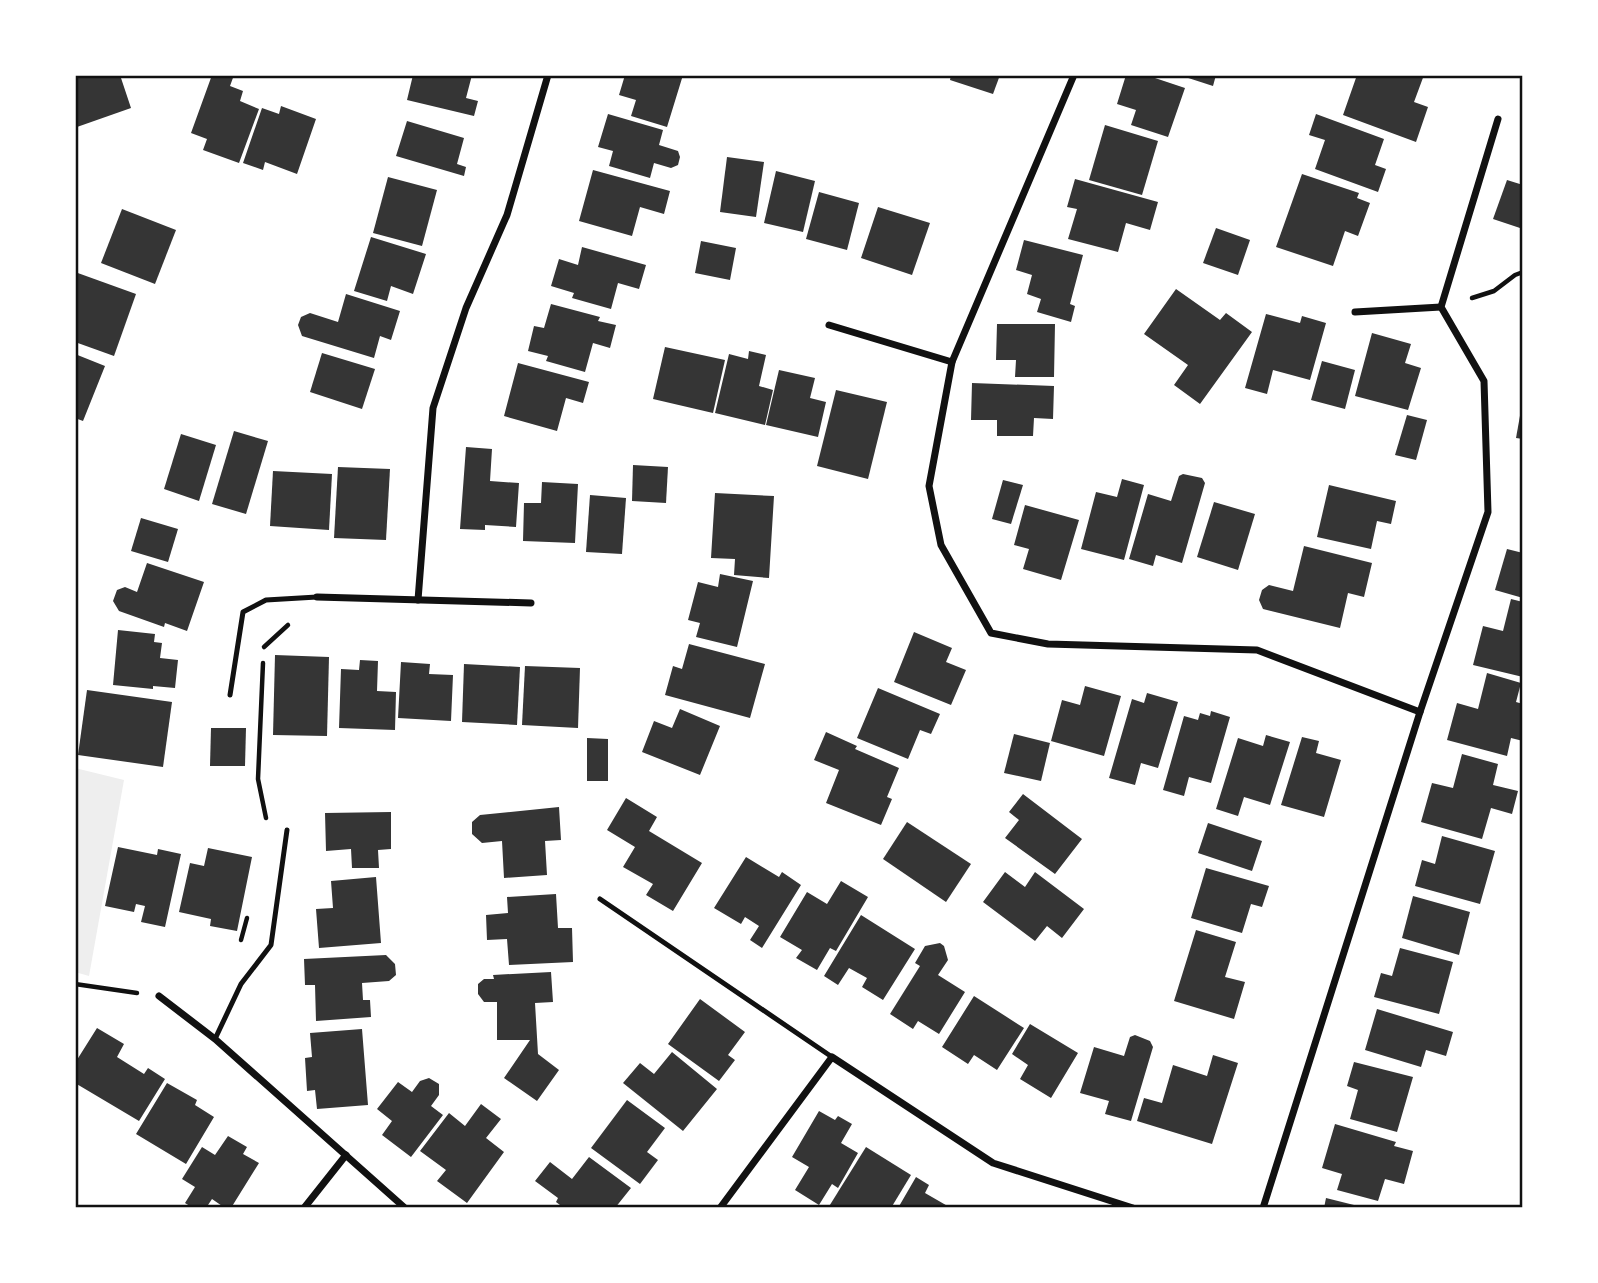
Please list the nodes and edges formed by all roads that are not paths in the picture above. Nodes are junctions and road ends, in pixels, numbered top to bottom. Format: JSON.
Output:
{"nodes":[{"id":1,"x":548,"y":75,"type":"edge"},
{"id":2,"x":1074,"y":75,"type":"edge"},
{"id":3,"x":1498,"y":119,"type":"dead end"},
{"id":4,"x":1441,"y":307,"type":"junction"},
{"id":5,"x":1355,"y":312,"type":"dead end"},
{"id":6,"x":829,"y":324,"type":"dead end"},
{"id":7,"x":952,"y":362,"type":"junction"},
{"id":8,"x":317,"y":597,"type":"joint"},
{"id":9,"x":418,"y":600,"type":"junction"},
{"id":10,"x":531,"y":603,"type":"dead end"},
{"id":11,"x":230,"y":695,"type":"dead end"},
{"id":12,"x":1420,"y":712,"type":"junction"},
{"id":13,"x":287,"y":830,"type":"dead end"},
{"id":14,"x":600,"y":899,"type":"dead end"},
{"id":15,"x":159,"y":996,"type":"road end"},
{"id":16,"x":215,"y":1039,"type":"junction"},
{"id":17,"x":832,"y":1057,"type":"junction"},
{"id":18,"x":346,"y":1155,"type":"junction"},
{"id":19,"x":304,"y":1208,"type":"edge"},
{"id":20,"x":405,"y":1208,"type":"edge"},
{"id":21,"x":720,"y":1208,"type":"edge"},
{"id":22,"x":1133,"y":1208,"type":"edge"},
{"id":23,"x":1263,"y":1208,"type":"edge"}],
"edges":[{"from":1,"to":9,"type":"street"},
{"from":2,"to":7,"type":"street"},
{"from":3,"to":4,"type":"street"},
{"from":4,"to":5,"type":"street"},
{"from":4,"to":12,"type":"street"},
{"from":6,"to":7,"type":"street"},
{"from":7,"to":12,"type":"street"},
{"from":8,"to":9,"type":"street"},
{"from":8,"to":11,"type":"lane"},
{"from":9,"to":10,"type":"street"},
{"from":12,"to":23,"type":"street"},
{"from":13,"to":16,"type":"lane"},
{"from":14,"to":17,"type":"lane"},
{"from":15,"to":16,"type":"street"},
{"from":16,"to":18,"type":"street"},
{"from":17,"to":21,"type":"street"},
{"from":17,"to":22,"type":"street"},
{"from":18,"to":19,"type":"street"},
{"from":18,"to":20,"type":"street"}]}
